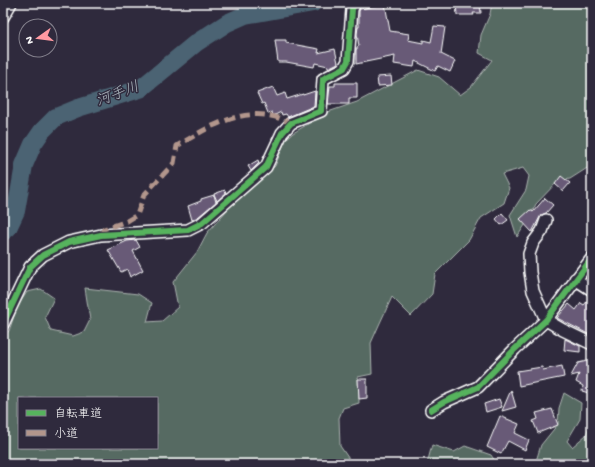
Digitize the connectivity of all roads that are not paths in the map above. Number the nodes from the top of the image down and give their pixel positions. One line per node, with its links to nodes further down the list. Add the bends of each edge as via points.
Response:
1 (11, 3): 3 (street)
2 (355, 3): 10 (street, via 352,9 348,61 344,68 323,79 321,111 292,123 282,133 266,167 202,223 188,230 101,235 69,242 43,255 30,267)
3 (3, 17): 4 (street)
4 (3, 20)
5 (546, 220): 9 (street, via 529,254 533,291)
6 (592, 258): 7 (street)
7 (575, 279): 8 (street); 9 (street)
8 (592, 290)
9 (546, 320): 11 (street); 12 (street, via 478,387)
10 (3, 324)
11 (592, 344)
12 (432, 410)

